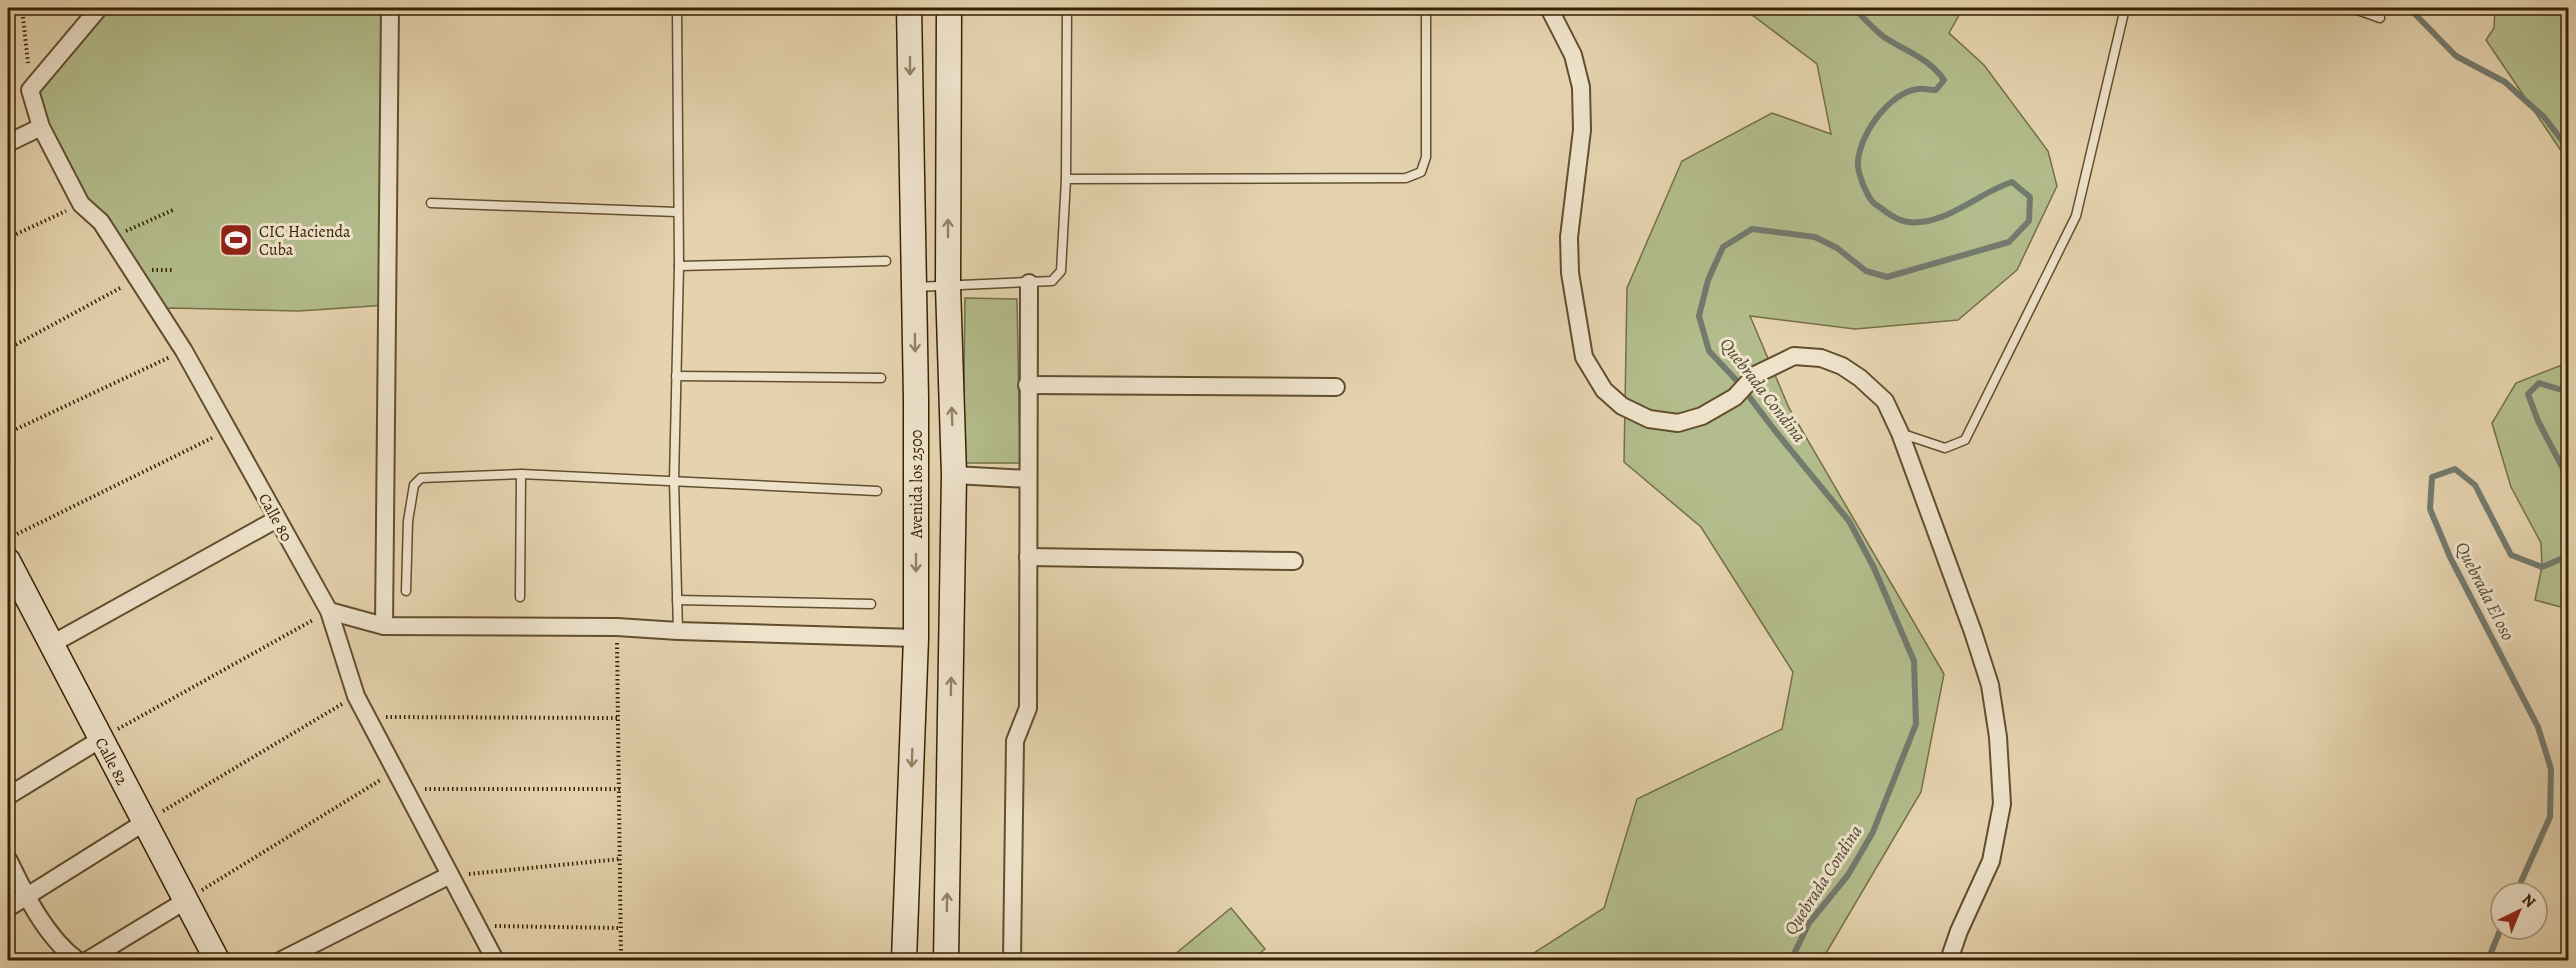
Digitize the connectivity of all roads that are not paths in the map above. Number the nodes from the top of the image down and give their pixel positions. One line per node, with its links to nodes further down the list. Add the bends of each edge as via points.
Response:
1 (99, 8): 12 (street, Calle 80, via 30,90)
2 (390, 8): 42 (street)
3 (676, 8): 16 (lane)
4 (909, 8): 21 (main road, Avenida los 2500, one-way to 21)
5 (949, 8): 20 (main road, one-way to 5)
6 (1067, 8): 14 (lane)
7 (1425, 8): 14 (lane, via 1426,157 1421,172 1406,178)
8 (1549, 8): 26 (street, via 1573,54 1581,87 1582,130 1569,237 1570,273 1584,357 1604,390 1622,406 1649,419 1678,423 1702,416 1735,397 1755,375 1794,356 1821,358 1842,366 1886,401)
9 (2125, 8): 26 (lane, via 2076,216 1965,440 1945,448)
10 (2352, 8): 11 (lane)
11 (2380, 18)
12 (41, 127): 13 (street); 32 (street, Calle 80, via 81,204 112,237 184,351)
13 (8, 143)
14 (1066, 179): 19 (lane, via 1061,271 1052,281)
15 (431, 203): 16 (lane)
16 (677, 212): 18 (lane)
17 (885, 261): 18 (lane)
18 (679, 266): 22 (lane)
19 (1029, 283): 20 (lane); 24 (street)
20 (948, 286): 21 (lane); 28 (main road, one-way to 20)
21 (914, 287): 44 (main road, Avenida los 2500, one-way to 44)
22 (676, 376): 23 (lane); 30 (lane)
23 (881, 378)
24 (1027, 385): 25 (street); 29 (street)
25 (1336, 387)
26 (1900, 433): 62 (street, via 1990,685 1998,737 2002,804 1991,861)
27 (521, 474): 30 (lane); 37 (lane, via 422,478 414,485 408,521); 38 (lane)
28 (954, 475): 29 (street); 60 (main road, one-way to 28)
29 (1028, 479): 33 (street)
30 (674, 480): 31 (lane); 39 (lane)
31 (877, 491)
32 (276, 519): 41 (street, Calle 80); 45 (street)
33 (1029, 557): 35 (street); 61 (street, via 1028,708 1015,741)
34 (8, 561): 36 (main road, Calle 82)
35 (1294, 561)
36 (14, 591): 45 (main road, Calle 82)
37 (406, 591)
38 (520, 597)
39 (677, 600): 40 (lane); 43 (lane)
40 (872, 603)
41 (329, 611): 42 (street); 50 (street, Calle 80, via 356,696)
42 (384, 626): 43 (street, via 616,627)
43 (678, 632): 44 (street)
44 (916, 638): 59 (main road, Avenida los 2500, one-way to 59)
45 (50, 645): 46 (main road, Calle 82)
46 (101, 739): 47 (street); 48 (main road, Calle 82)
47 (8, 795)
48 (145, 822): 51 (street); 52 (main road, Calle 82)
49 (8, 859): 51 (street)
50 (450, 875): 57 (street); 58 (street, Calle 80)
51 (26, 896): 53 (street); 54 (street, via 62,949)
52 (185, 901): 55 (street); 56 (main road, Calle 82)
53 (8, 908)
54 (77, 960)
55 (88, 960)
56 (216, 960)
57 (282, 960)
58 (495, 960)
59 (904, 960)
60 (946, 960)
61 (1012, 960)
62 (1949, 960)

